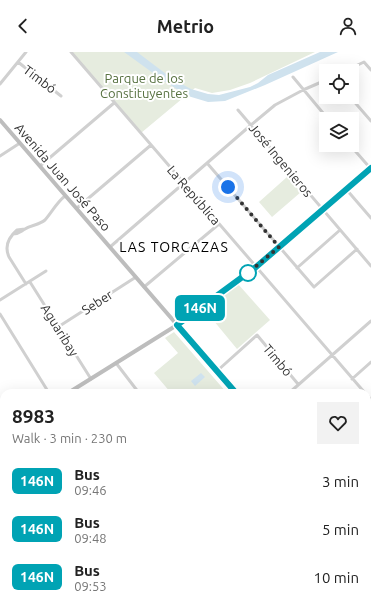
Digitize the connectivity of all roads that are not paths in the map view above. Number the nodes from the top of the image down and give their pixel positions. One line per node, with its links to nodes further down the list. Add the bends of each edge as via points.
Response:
1 (26, 52): 3 (street)
2 (71, 52): 11 (street, La República)
3 (18, 62): 8 (street); 10 (street, Timbó)
4 (359, 64): 5 (street, via 364,62)
5 (371, 70)
6 (293, 77): 9 (street)
7 (319, 83): 9 (street)
8 (0, 84)
9 (303, 90): 14 (street); 17 (street, via 276,105)
10 (62, 96)
11 (114, 103): 19 (street, La República); 23 (street)
12 (356, 104): 16 (street)
13 (238, 110): 17 (street, José Ingenieros)
14 (322, 112)
15 (0, 120): 18 (main road, Avenida Juan José Paso)
16 (371, 121)
17 (251, 125): 22 (street); 29 (street, José Ingenieros)
18 (20, 143): 21 (street); 23 (main road, Avenida Juan José Paso)
19 (151, 145): 25 (street, La República); 28 (street)
20 (356, 152): 24 (street)
21 (0, 156)
22 (207, 163): 25 (street); 33 (street)
23 (40, 166): 27 (main road, Avenida Juan José Paso)
24 (371, 168): 26 (street)
25 (184, 183): 31 (street, La República); 34 (street)
26 (346, 189): 29 (street); 30 (street)
27 (65, 196): 28 (main road, Avenida Juan José Paso); 42 (street, via 44,220 25,229 19,229 9,239 7,252)
28 (77, 208): 34 (main road, Avenida Juan José Paso)
29 (322, 210): 32 (street, José Ingenieros); 33 (street)
30 (371, 218)
31 (219, 224): 37 (street, La República); 43 (street)
32 (340, 230): 35 (street, José Ingenieros); 38 (street)
33 (279, 247): 37 (street); 38 (street)
34 (110, 248): 40 (main road, Avenida Juan José Paso)
35 (357, 249): 36 (street, José Ingenieros); 38 (street, via 314,287)
36 (371, 266)
37 (256, 267): 47 (street); 49 (street, La República)
38 (298, 268)
39 (46, 272): 41 (street)
40 (136, 277): 43 (main road, Avenida Juan José Paso); 48 (street, Seber)
41 (30, 282): 42 (street); 48 (street, Aguaribay)
42 (26, 284): 44 (street)
43 (144, 287): 47 (main road, Avenida Juan José Paso)
44 (0, 300)
45 (0, 314): 56 (street)
46 (371, 321): 49 (street)
47 (177, 325): 51 (main road); 52 (main road, Avenida Juan José Paso)
48 (58, 328): 53 (street, Aguaribay)
49 (332, 355): 54 (street, La República); 55 (street)
50 (371, 362): 54 (street)
51 (116, 363): 53 (main road); 58 (street)
52 (217, 371): 55 (street, Timbó, via 257,335); 59 (main road, Avenida Juan José Paso)
53 (90, 379): 57 (main road)
54 (352, 379): 61 (street, La República)
55 (298, 384): 60 (street)
56 (47, 389)
57 (74, 389)
58 (136, 389)
59 (233, 389)
60 (293, 389)
61 (361, 389)

